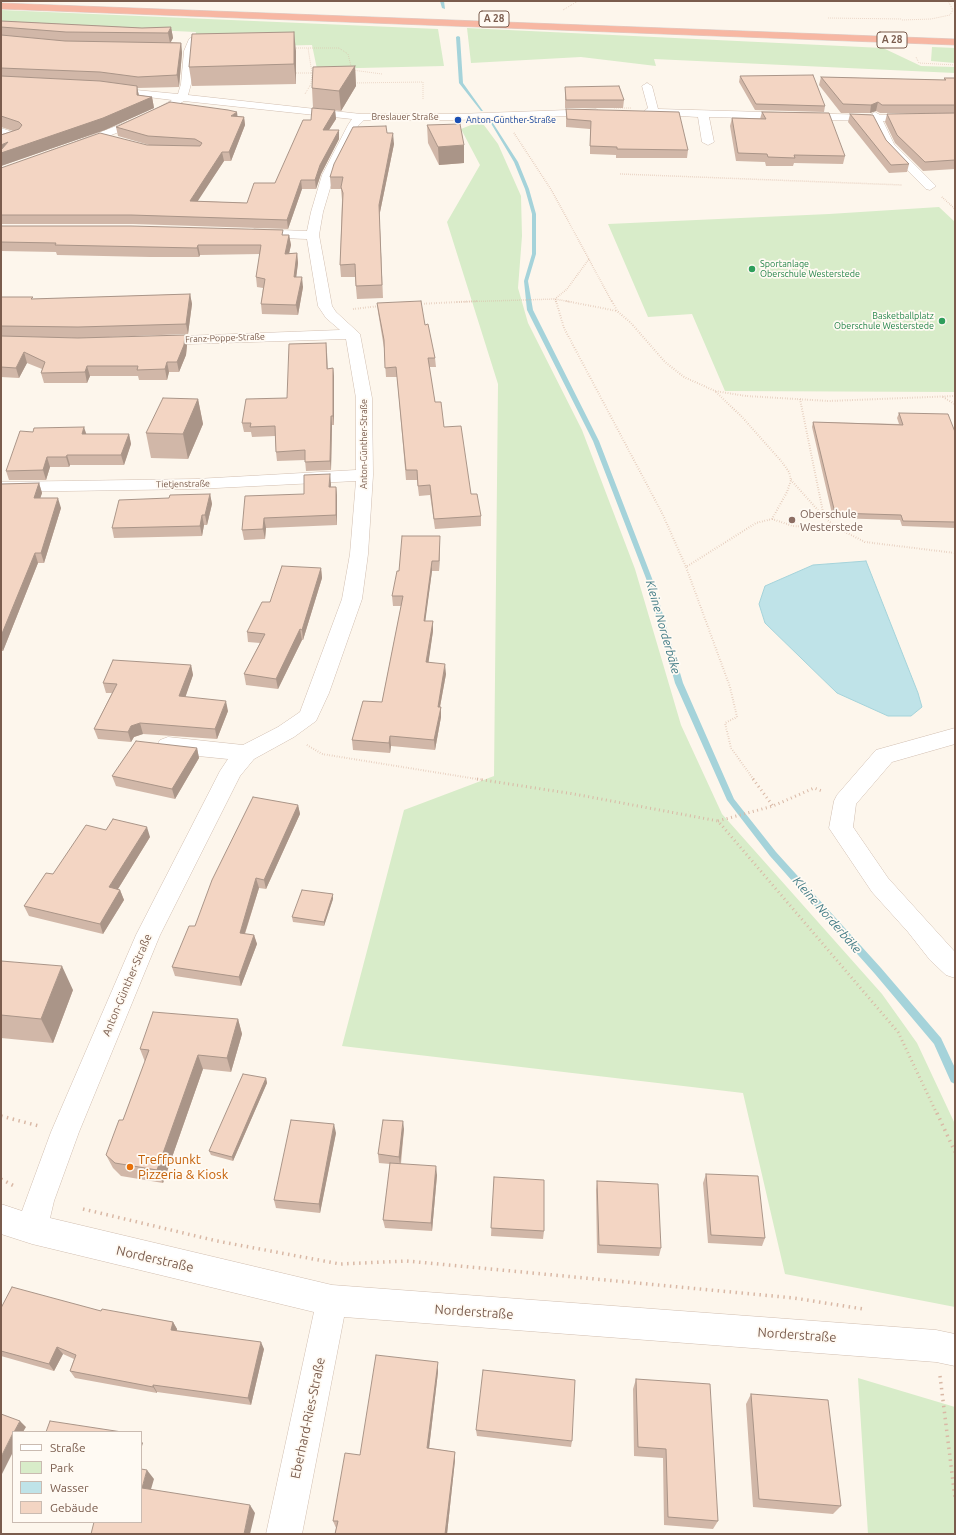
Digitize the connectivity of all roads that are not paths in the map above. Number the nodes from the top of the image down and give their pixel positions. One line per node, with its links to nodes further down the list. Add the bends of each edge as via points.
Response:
1 (33, 1): 3 (highway, A 28)
2 (1, 6): 4 (highway, A 28)
3 (955, 36)
4 (955, 42)
5 (189, 45): 8 (street, via 186,84)
6 (647, 86): 11 (street)
7 (95, 87): 8 (street, Breslauer Straße)
8 (182, 98): 14 (street, Breslauer Straße); 17 (street, via 151,116)
9 (605, 112): 14 (street, Breslauer Straße)
10 (635, 112): 11 (street)
11 (652, 112): 12 (street)
12 (703, 112): 13 (street); 19 (street)
13 (876, 116): 15 (street); 22 (street, via 889,145)
14 (361, 117): 24 (street, via 353,125 328,176)
15 (955, 117)
16 (1, 131): 20 (street, via 18,137)
17 (101, 136): 18 (street); 21 (street)
18 (115, 140)
19 (708, 142)
20 (1, 143)
21 (71, 147)
22 (930, 186)
23 (242, 233): 24 (street)
24 (312, 234): 25 (street, via 325,306)
25 (353, 334): 26 (street, Franz-Poppe-Straße); 27 (street, Anton-Günther-Straße, via 364,398)
26 (143, 341)
27 (365, 475): 28 (street, Tietjenstraße, via 196,484); 31 (street, Anton-Günther-Straße, via 359,554 352,599 319,693 309,716 286,732)
28 (1, 487)
29 (955, 736): 32 (street, via 884,756 845,801 841,828 880,885 939,953)
30 (151, 743): 31 (street)
31 (246, 753): 34 (street, Anton-Günther-Straße, via 231,771 148,935 39,1200)
32 (955, 967)
33 (1, 1219): 34 (street, Norderstraße)
34 (32, 1229): 35 (street, Norderstraße)
35 (332, 1301): 36 (street, Norderstraße); 37 (street, Eberhard-Ries-Straße)
36 (946, 1348)
37 (284, 1534)

